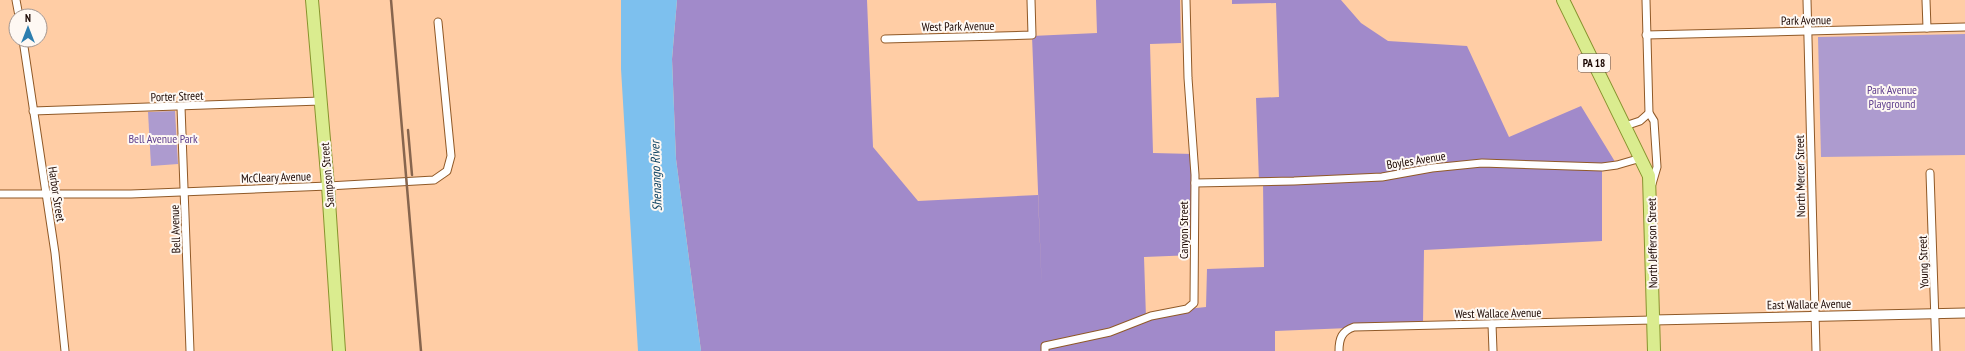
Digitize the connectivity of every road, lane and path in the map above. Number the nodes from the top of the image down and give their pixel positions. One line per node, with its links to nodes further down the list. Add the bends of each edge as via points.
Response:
1 (312, 0): 15 (main road, Sampson Street)
2 (1031, 0): 13 (street, West Park Avenue, via 1032,35)
3 (1186, 0): 22 (street, Canyon Street)
4 (1563, 0): 19 (main road, PA 18)
5 (1646, 0): 12 (street, North Jefferson Street)
6 (1807, 0): 11 (street, North Mercer Street)
7 (1926, 0): 10 (street)
8 (438, 22): 23 (street, McCleary Avenue, via 451,156 447,171 434,180)
9 (1965, 27): 10 (street, Park Avenue)
10 (1927, 28): 11 (street, Park Avenue)
11 (1807, 31): 12 (street, Park Avenue); 30 (street, North Mercer Street)
12 (1646, 35): 18 (street, North Jefferson Street)
13 (884, 40)
14 (24, 48): 17 (street, Harbor Street)
15 (321, 101): 16 (street, Porter Street); 23 (main road, Sampson Street)
16 (181, 107): 17 (street, Porter Street); 25 (street, Bell Avenue)
17 (33, 111): 26 (street, Harbor Street)
18 (1649, 113): 19 (street, via 1640,121); 24 (street, North Jefferson Street, via 1654,121 1657,167)
19 (1625, 126): 20 (main road, PA 18)
20 (1641, 158): 22 (street, Boyles Avenue, via 1602,167 1482,163 1382,177); 24 (main road, PA 18, via 1647,170)
21 (1930, 173): 29 (street, Young Street)
22 (1194, 183): 33 (street, Canyon Street, via 1195,299 1190,307 1151,316 1110,332)
23 (328, 186): 25 (street, McCleary Avenue); 36 (main road, Sampson Street)
24 (1650, 189): 31 (main road, North Jefferson Street / PA 18)
25 (185, 192): 26 (street, McCleary Avenue); 35 (street, Bell Avenue)
26 (46, 193): 27 (street, McCleary Avenue); 34 (street, Harbor Street)
27 (0, 194)
28 (1965, 313): 29 (street, East Wallace Avenue)
29 (1936, 314): 30 (street, East Wallace Avenue); 41 (street, Young Street)
30 (1815, 316): 31 (street, East Wallace Avenue); 40 (street, North Mercer Street)
31 (1653, 320): 32 (street, West Wallace Avenue); 39 (main road, North Jefferson Street / PA 18)
32 (1492, 324): 37 (street, West Wallace Avenue, via 1354,327 1344,332 1339,342); 38 (street)
33 (1045, 348)
34 (66, 351)
35 (190, 351)
36 (339, 351)
37 (1339, 351)
38 (1493, 351)
39 (1654, 351)
40 (1816, 351)
41 (1936, 351)

